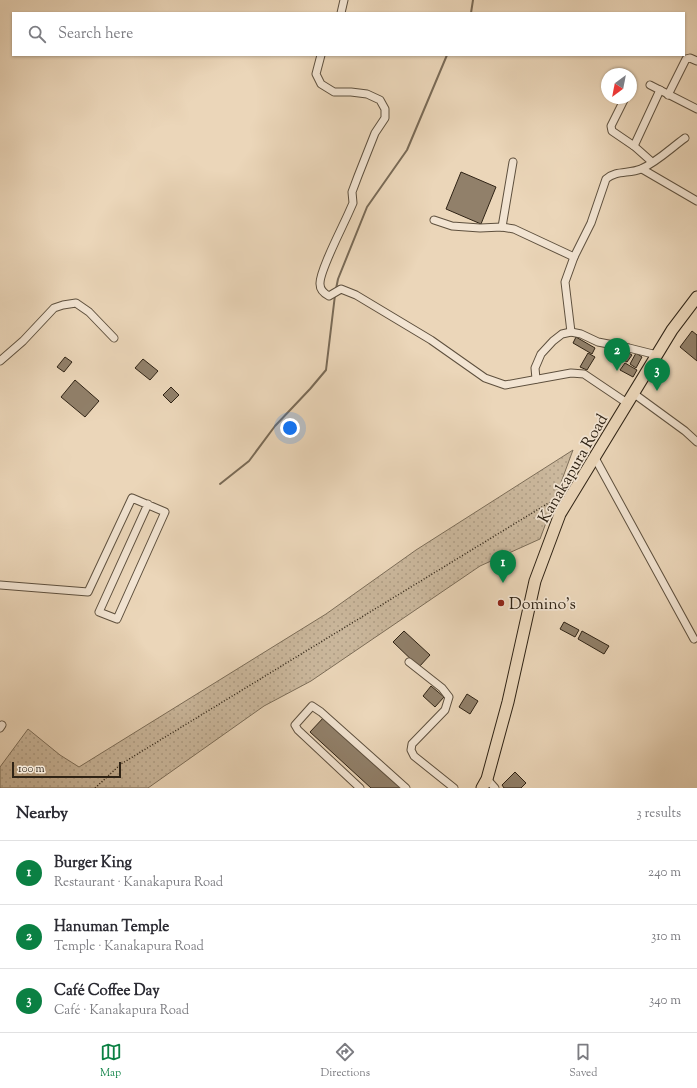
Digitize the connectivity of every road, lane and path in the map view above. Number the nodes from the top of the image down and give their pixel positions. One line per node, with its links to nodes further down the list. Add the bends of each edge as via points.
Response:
1 (344, 0): 2 (street)
2 (340, 12)
3 (322, 56): 24 (street, via 316,74 321,84 334,92 367,94 380,100 385,109 385,118 368,147 352,192 353,203 350,212 324,268 321,290 329,296 341,289 356,295 432,340 485,378 505,384)
4 (697, 62): 7 (street, via 690,58 686,59)
5 (650, 85): 6 (street)
6 (660, 90): 7 (street); 11 (street)
7 (668, 95): 9 (street)
8 (622, 104): 11 (street, via 611,126 612,131)
9 (697, 109)
10 (685, 138): 13 (street)
11 (634, 146): 13 (street)
12 (512, 162): 17 (street)
13 (652, 162): 14 (street)
14 (642, 169): 15 (street); 18 (street, via 630,173 618,172 606,179 591,223)
15 (697, 201)
16 (434, 220): 17 (street, via 452,226)
17 (502, 226): 18 (street)
18 (574, 257): 20 (street, via 565,282)
19 (697, 297): 22 (highway, Kanakapura Road)
20 (571, 332): 22 (street, via 598,342); 24 (street, via 562,334 541,354 535,368)
21 (114, 338): 23 (street, via 89,312 76,303 63,305 54,308)
22 (657, 355): 25 (highway, Kanakapura Road)
23 (0, 361)
24 (536, 379): 26 (street, via 571,373 584,374)
25 (633, 393): 26 (highway, Kanakapura Road); 27 (street)
26 (627, 403): 30 (highway, Kanakapura Road)
27 (685, 431): 28 (street); 29 (street)
28 (697, 434)
29 (697, 442)
30 (595, 458): 34 (street); 36 (highway, Kanakapura Road, via 560,514 535,582 508,702)
31 (565, 493): 37 (path, via 121,764)
32 (148, 504): 32 (street, via 165,512 117,619 99,612); 33 (street, via 132,498 88,592)
33 (0, 585)
34 (694, 639)
35 (409, 662): 40 (street, via 442,688 449,697 445,710 412,744 411,750 414,756)
36 (484, 784): 41 (street)
37 (94, 788)
38 (360, 788): 39 (street, via 298,730 296,725 312,706)
39 (406, 788)
40 (454, 788)
41 (496, 788)

